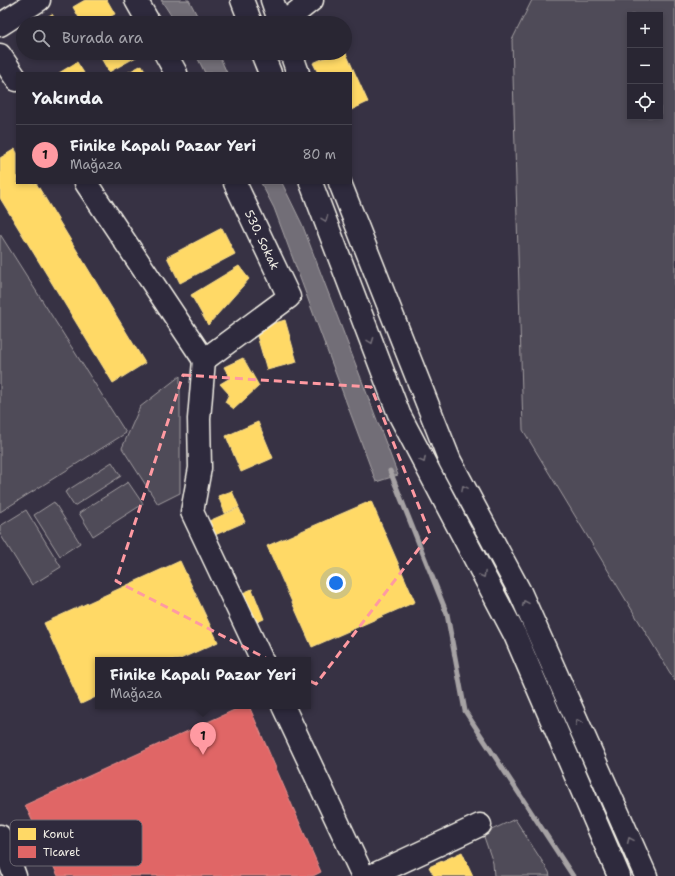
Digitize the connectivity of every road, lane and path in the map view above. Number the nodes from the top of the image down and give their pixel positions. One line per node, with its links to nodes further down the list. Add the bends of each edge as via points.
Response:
1 (40, 0): 10 (street)
2 (136, 0): 6 (street)
3 (242, 0): 7 (street)
4 (272, 0): 8 (street)
5 (312, 0): 9 (street)
6 (145, 16)
7 (248, 16)
8 (278, 16)
9 (293, 16)
10 (0, 25)
11 (0, 55): 18 (street)
12 (170, 60): 15 (street)
13 (265, 60): 16 (street)
14 (293, 60): 17 (street)
15 (176, 72)
16 (270, 72)
17 (298, 72)
18 (16, 79)
19 (87, 184): 23 (street)
20 (235, 184): 23 (street, 530. Sokak, via 289,298)
21 (311, 184): 33 (street, one-way to 33, via 399,414 515,636)
22 (340, 184): 34 (street, one-way to 22, via 520,592 450,461)
23 (204, 360): 24 (street, via 199,419 200,468 192,512)
24 (261, 657)
25 (284, 709): 31 (street)
26 (480, 824): 32 (street)
27 (0, 836): 28 (street)
28 (10, 863)
29 (11, 866): 30 (street)
30 (15, 876)
31 (363, 876)
32 (371, 876)
33 (619, 876)
34 (646, 876)

